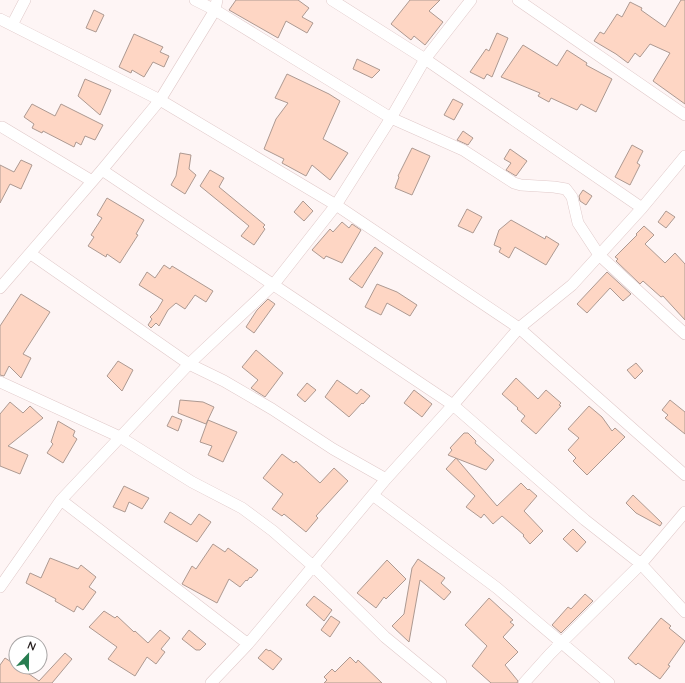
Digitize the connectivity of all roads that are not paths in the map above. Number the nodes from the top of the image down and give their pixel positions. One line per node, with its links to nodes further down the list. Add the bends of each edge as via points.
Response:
1 (25, 0): 8 (street)
2 (194, 0): 6 (street)
3 (332, 0): 9 (street)
4 (470, 0): 9 (street)
5 (518, 0): 11 (street)
6 (216, 5): 10 (street); 12 (street)
7 (0, 19): 8 (street)
8 (12, 25): 10 (street)
9 (425, 59): 12 (street); 18 (street)
10 (160, 100): 15 (street); 17 (street)
11 (685, 115)
12 (391, 118): 17 (street); 20 (street, via 463,150 514,183 566,189 572,197 578,223)
13 (2, 127): 16 (street)
14 (685, 156): 18 (street)
15 (102, 170): 16 (street); 21 (street)
16 (92, 181): 19 (street)
17 (336, 205): 21 (street); 23 (street)
18 (642, 208): 20 (street)
19 (31, 254): 22 (street); 25 (street)
20 (599, 255): 23 (street, via 572,285); 24 (street)
21 (274, 284): 25 (street); 27 (street)
22 (0, 288)
23 (518, 328): 27 (street); 29 (street)
24 (685, 334)
25 (189, 364): 28 (street); 30 (street, via 272,409 333,450)
26 (0, 382): 28 (street)
27 (453, 405): 30 (street); 34 (street, via 585,520)
28 (120, 437): 32 (street); 35 (street, via 192,482 242,508 273,531)
29 (685, 475)
30 (386, 479): 31 (street)
31 (374, 496): 35 (street); 38 (street, via 497,588)
32 (61, 500): 36 (street); 39 (street)
33 (685, 512): 34 (street)
34 (641, 564): 37 (street); 38 (street)
35 (312, 566): 39 (street); 41 (street, via 385,637)
36 (0, 587)
37 (685, 612)
38 (562, 643): 42 (street); 43 (street)
39 (248, 644): 40 (street)
40 (212, 683)
41 (441, 683)
42 (524, 683)
43 (609, 683)

